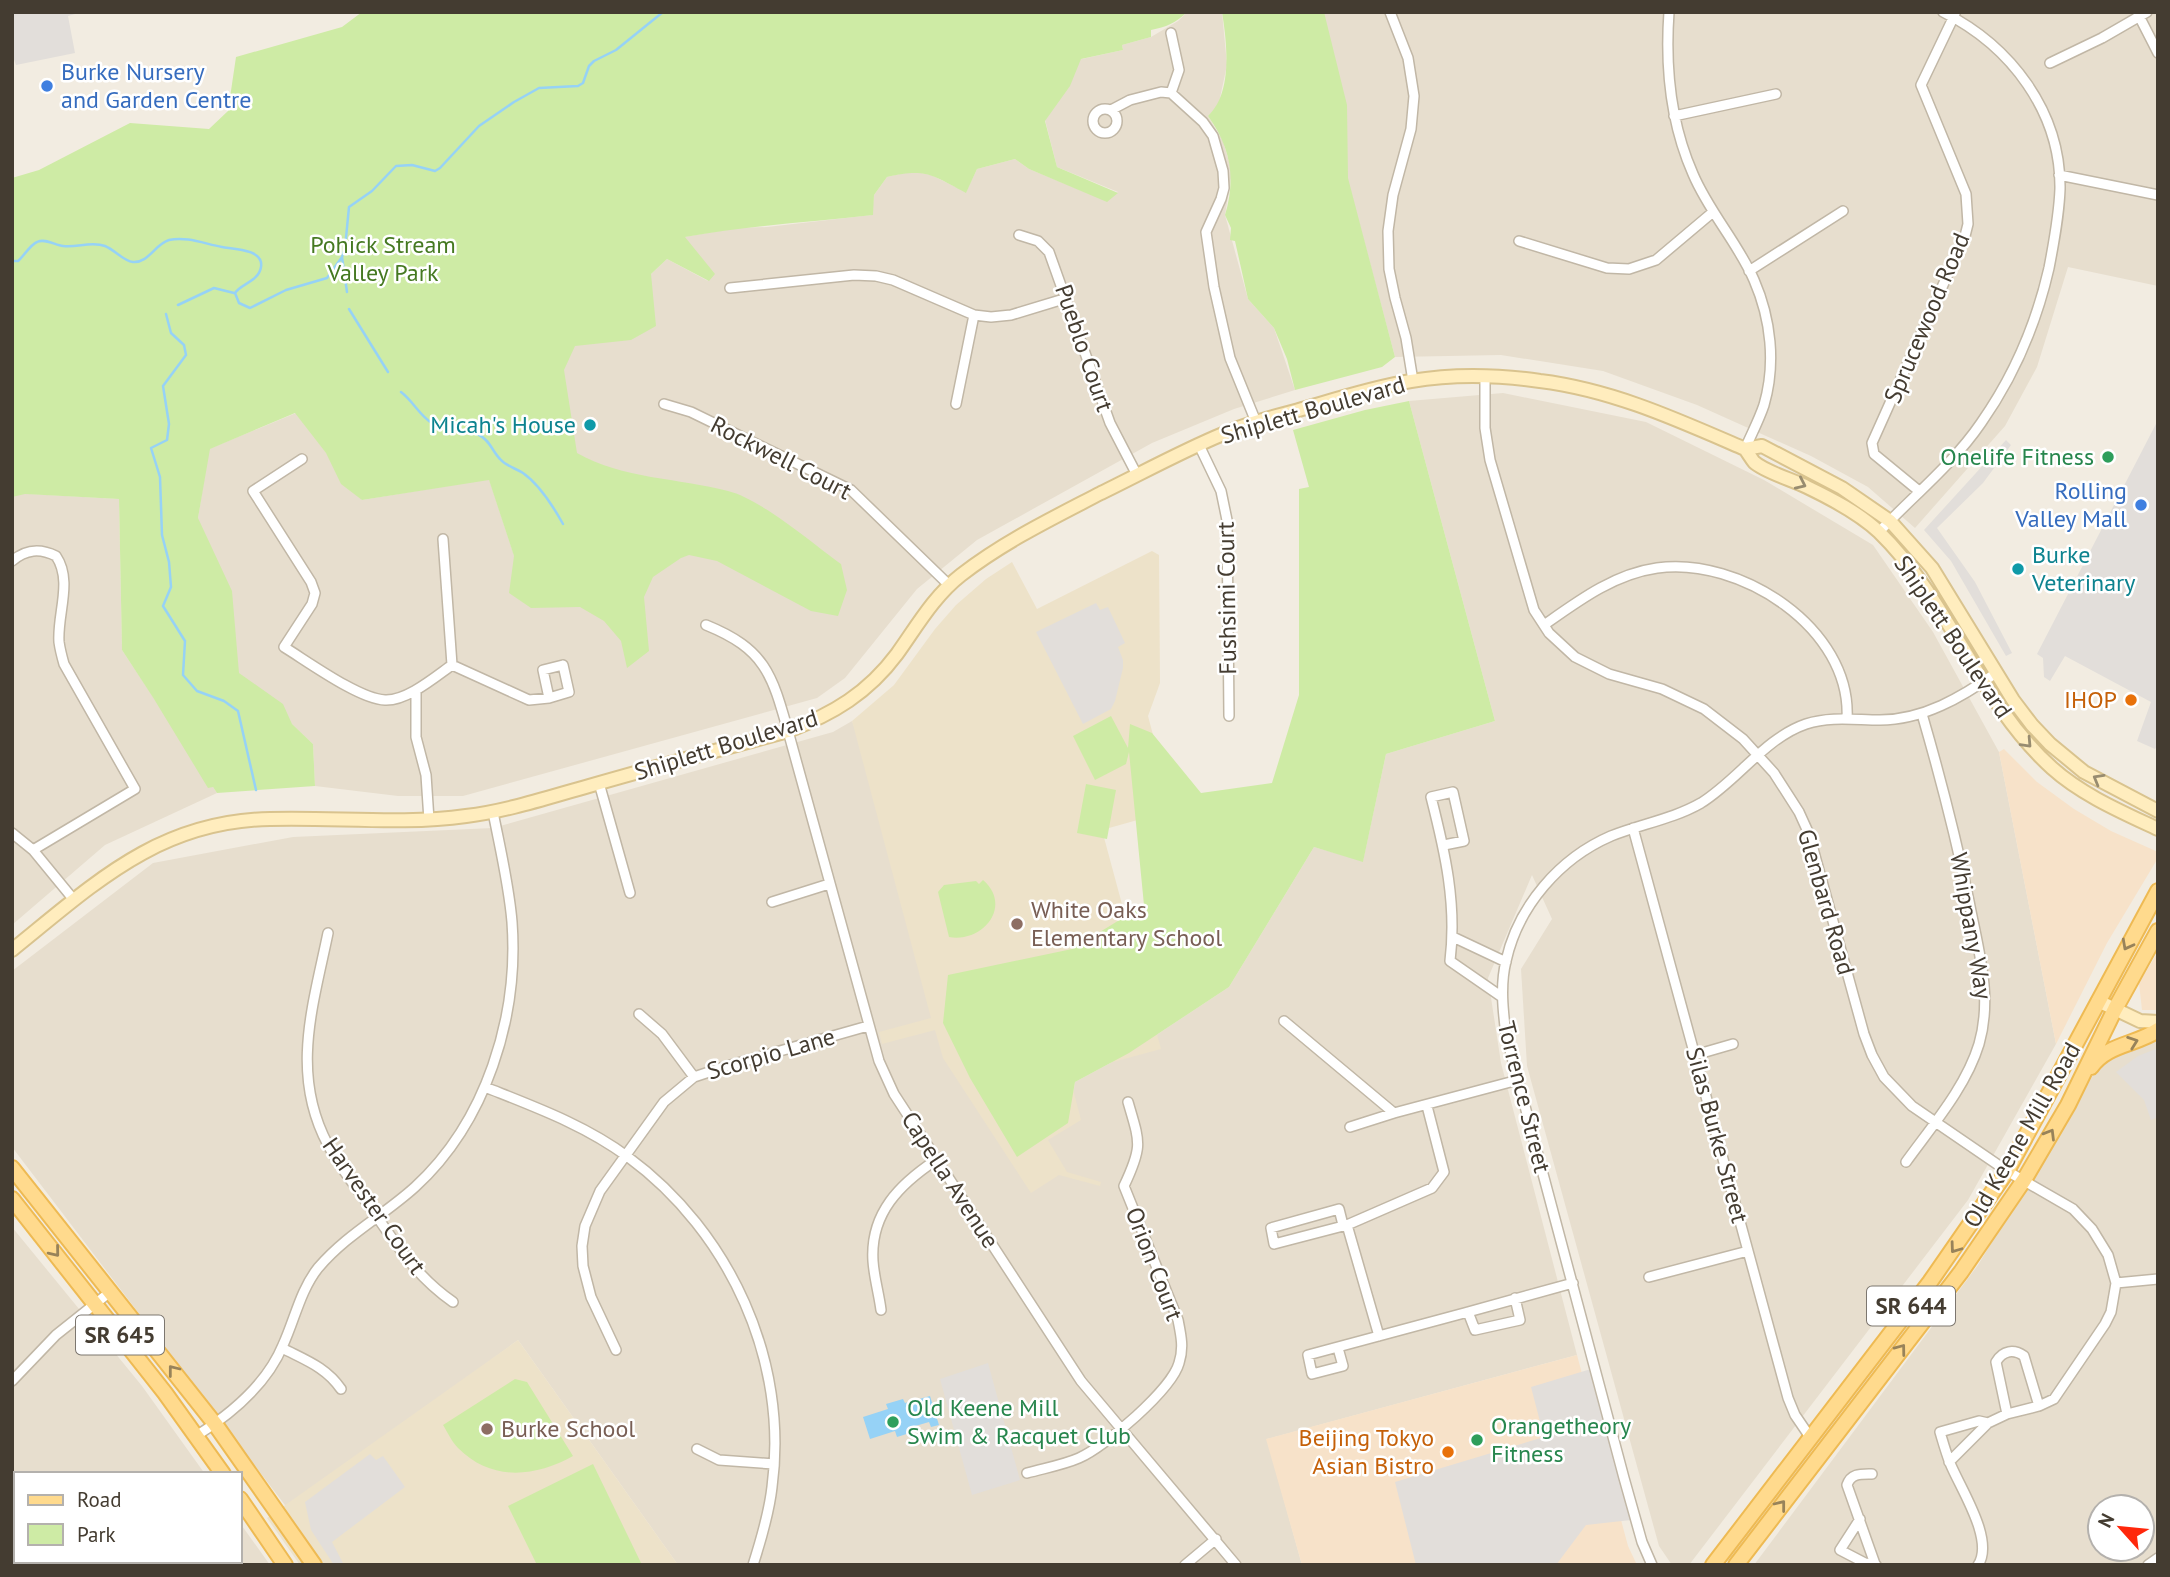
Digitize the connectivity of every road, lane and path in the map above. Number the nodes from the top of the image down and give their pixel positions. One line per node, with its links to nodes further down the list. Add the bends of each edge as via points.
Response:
1 (1390, 12): 24 (street, via 1408,58 1414,96 1388,231 1389,269)
2 (1669, 12): 12 (street, via 1668,72)
3 (1943, 12): 5 (street)
4 (2141, 14): 7 (street); 8 (street)
5 (1955, 15): 13 (street, via 1997,48 2030,88 2056,149); 32 (street, Sprucewood Road, via 1920,85 1966,194 1968,223 1872,443 1874,454)
6 (1171, 33): 9 (street, via 1179,70)
7 (2158, 53)
8 (2050, 64)
9 (1171, 93): 11 (street, via 1130,100); 27 (street, via 1203,122 1218,150 1224,188 1206,232 1221,324)
10 (1776, 94): 12 (street)
11 (1111, 110)
12 (1674, 116): 16 (street, via 1692,173)
13 (2059, 175): 14 (street); 32 (street, via 2051,256 2024,349 1980,425)
14 (2158, 195)
15 (1843, 211): 19 (street)
16 (1713, 212): 18 (street, via 1656,260 1629,269 1607,268); 19 (street)
17 (1019, 235): 21 (street, Pueblo Court, via 1038,241 1049,252)
18 (1519, 241)
19 (1749, 271): 29 (street, via 1764,308 1771,361 1763,406)
20 (730, 288): 22 (street, via 876,276)
21 (1067, 298): 22 (street, via 1011,315); 31 (street, Pueblo Court, via 1110,423)
22 (974, 315): 26 (street)
23 (1485, 378): 24 (street, Shiplett Boulevard); 29 (street, Shiplett Boulevard, via 1540,381 1607,394); 39 (street, Glenbard Road, via 1490,460 1527,594)
24 (1413, 381): 27 (street, Shiplett Boulevard)
25 (664, 404): 37 (street, Rockwell Court, via 691,412 851,490)
26 (956, 404)
27 (1256, 422): 28 (street, Shiplett Boulevard)
28 (1199, 445): 31 (street, Shiplett Boulevard); 46 (street, Fushsimi Court, via 1220,491 1227,520)
29 (1745, 449): 33 (street, Shiplett Boulevard, via 1762,446 1842,488); 34 (street, Shiplett Boulevard, one-way to 34, via 1755,463 1832,499)
30 (302, 460): 43 (street, via 253,491 315,593 284,647 360,693 386,701)
31 (1137, 475): 37 (street, Shiplett Boulevard, via 1007,542)
32 (1919, 491): 33 (street)
33 (1890, 521): 34 (street); 41 (street, Shiplett Boulevard, via 1932,568)
34 (1879, 532): 42 (street, Shiplett Boulevard, via 1918,578)
35 (443, 539): 40 (street)
36 (12, 561): 58 (street, via 35,550 56,556 62,565 59,642 64,664 135,789)
37 (949, 585): 48 (street, Shiplett Boulevard, via 862,692 822,718)
38 (706, 625): 48 (street, Capella Avenue, via 741,642 763,664)
39 (1544, 625): 47 (street, via 1622,576 1666,566 1723,573 1775,599 1817,635 1837,664 1848,701); 49 (street, Glenbard Road, via 1563,648 1589,665 1662,689 1704,709)
40 (452, 665): 43 (street); 44 (street, via 529,700)
41 (1996, 673): 42 (street, Torrence Street); 51 (street, Shiplett Boulevard, one-way to 41, via 2084,772 2060,753 2032,725)
42 (1982, 683): 45 (street, Torrence Street); 55 (street, Shiplett Boulevard, one-way to 55, via 2022,738 2053,769 2087,793)
43 (416, 691): 53 (street, via 416,737 426,775)
44 (549, 698)
45 (1922, 714): 47 (street, Torrence Street); 86 (street, Whippany Way, via 1955,835 1986,995 1975,1057)
46 (1229, 716)
47 (1847, 719): 49 (street, Torrence Street, via 1799,726)
48 (788, 731): 50 (street, Shiplett Boulevard); 59 (street, Capella Avenue)
49 (1759, 755): 54 (street, Torrence Street, via 1700,803); 86 (street, Glenbard Road, via 1786,790 1809,834 1872,1055 1896,1092)
50 (599, 783): 52 (street, Shiplett Boulevard); 61 (street)
51 (2158, 811)
52 (493, 812): 53 (street, Shiplett Boulevard); 81 (street, via 509,894 512,957 503,1028)
53 (429, 820): 62 (street, Shiplett Boulevard, via 270,818 213,826 141,852)
54 (1633, 828): 68 (street, Torrence Street, via 1590,846 1549,879 1522,918); 78 (street, Silas Burke Street)
55 (2158, 830)
56 (12, 834): 58 (street)
57 (1444, 845): 57 (street, via 1464,841 1452,792 1431,797); 66 (street)
58 (33, 850): 62 (street)
59 (829, 884): 63 (street); 75 (street, Capella Avenue)
60 (2158, 891): 70 (main road, Old Keene Mill Road / SR 644, one-way to 70)
61 (629, 893)
62 (74, 900): 67 (street, Shiplett Boulevard)
63 (772, 902)
64 (2158, 932): 71 (main road, Old Keene Mill Road / SR 644)
65 (328, 933): 95 (street, Harvester Court, via 308,1028 309,1087 328,1146)
66 (1453, 937): 68 (street); 69 (street, via 1450,961)
67 (12, 950)
68 (1506, 962): 69 (street, Torrence Street)
69 (1502, 997): 80 (street, Torrence Street)
70 (2098, 1001): 71 (street); 92 (main road, Old Keene Mill Road / SR 644)
71 (2115, 1009): 74 (street, via 2140,1021); 82 (main road, Old Keene Mill Road / SR 644)
72 (639, 1014): 79 (street, via 662,1034)
73 (1284, 1021): 85 (street)
74 (2158, 1022)
75 (868, 1026): 79 (street, Scorpio Lane); 89 (street, Capella Avenue, via 883,1073)
76 (2158, 1030): 82 (main road, one-way to 76, via 2106,1051)
77 (1734, 1044): 78 (street)
78 (1695, 1055): 97 (street, Silas Burke Street)
79 (694, 1077): 88 (street, Scorpio Lane, via 664,1102)
80 (1518, 1080): 84 (street); 100 (street, Torrence Street)
81 (485, 1087): 88 (street, via 583,1128); 95 (street, via 445,1156 415,1188)
82 (2076, 1088): 93 (main road, Old Keene Mill Road / SR 644, one-way to 82)
83 (1128, 1102): 120 (street, Orion Court, via 1138,1156 1124,1186 1183,1342 1170,1382)
84 (1427, 1106): 85 (street); 96 (street, via 1444,1172 1440,1180 1432,1188)
85 (1394, 1113): 87 (street)
86 (1934, 1122): 90 (street, Whippany Way); 92 (street, Glenbard Road)
87 (1350, 1127)
88 (626, 1155): 111 (street, Scorpio Lane, via 592,1206 582,1246 591,1297); 125 (street, via 689,1212 741,1291 769,1377)
89 (936, 1160): 106 (street, via 898,1188 876,1231 873,1259); 120 (street, Capella Avenue, via 1081,1381)
90 (1906, 1162)
91 (12, 1168): 102 (main road, SR 645)
92 (2007, 1171): 93 (street, Glenbard Road); 122 (main road, Old Keene Mill Road / SR 644, one-way to 122, via 1930,1282)
93 (2024, 1180): 101 (street, Glenbard Road, via 2073,1209 2092,1229 2108,1255); 140 (main road, Old Keene Mill Road / SR 644, one-way to 93, via 1961,1272)
94 (12, 1199): 104 (main road, SR 645, one-way to 104)
95 (376, 1216): 105 (street, Harvester Court, via 418,1275); 109 (street, via 341,1243 312,1277)
96 (1345, 1225): 96 (street, via 1339,1209 1271,1228 1274,1244); 108 (street)
97 (1748, 1251): 98 (street); 122 (street, Silas Burke Street, via 1788,1398)
98 (1649, 1277)
99 (2158, 1279): 101 (street)
100 (1573, 1283): 103 (street); 138 (street, Torrence Street)
101 (2116, 1283): 116 (street, via 2105,1324 2054,1399)
102 (110, 1292): 104 (street); 119 (main road, SR 645, one-way to 102)
103 (1515, 1298): 107 (street); 107 (street, via 1520,1320 1475,1330)
104 (95, 1303): 113 (street); 121 (main road, SR 645)
105 (453, 1303)
106 (881, 1310)
107 (1468, 1312): 108 (street)
108 (1379, 1336): 110 (street)
109 (282, 1348): 115 (street, via 321,1367); 119 (street, via 262,1379)
110 (1339, 1348)
111 (616, 1350)
112 (12, 1363): 113 (street)
113 (21, 1371): 114 (street)
114 (12, 1381)
115 (341, 1389)
116 (2039, 1406): 117 (street); 117 (street, via 2024,1356 2006,1352 1996,1362)
117 (2007, 1414): 118 (street)
118 (1988, 1423): 124 (street); 124 (street, via 1979,1421 1940,1432)
119 (215, 1424): 121 (street); 134 (main road, SR 645)
120 (1120, 1428): 127 (street, Orion Court, via 1082,1457); 131 (street, Capella Avenue)
121 (196, 1436): 126 (main road, SR 645)
122 (1810, 1437): 139 (main road, Old Keene Mill Road / SR 644)
123 (697, 1449): 125 (street, via 719,1461)
124 (1949, 1462): 141 (street, via 1981,1535)
125 (774, 1464): 135 (street, via 766,1521)
126 (222, 1472)
127 (1027, 1473)
128 (1872, 1474): 130 (street, via 1853,1476 1847,1486)
129 (242, 1502): 133 (main road)
130 (1860, 1519): 132 (street); 132 (street, via 1840,1550)
131 (1216, 1539): 136 (street); 137 (street, Capella Avenue)
132 (1875, 1564)
133 (285, 1565)
134 (314, 1565)
135 (752, 1565)
136 (1185, 1565)
137 (1236, 1565)
138 (1652, 1565)
139 (1713, 1565)
140 (1736, 1565)
141 (1978, 1565)

